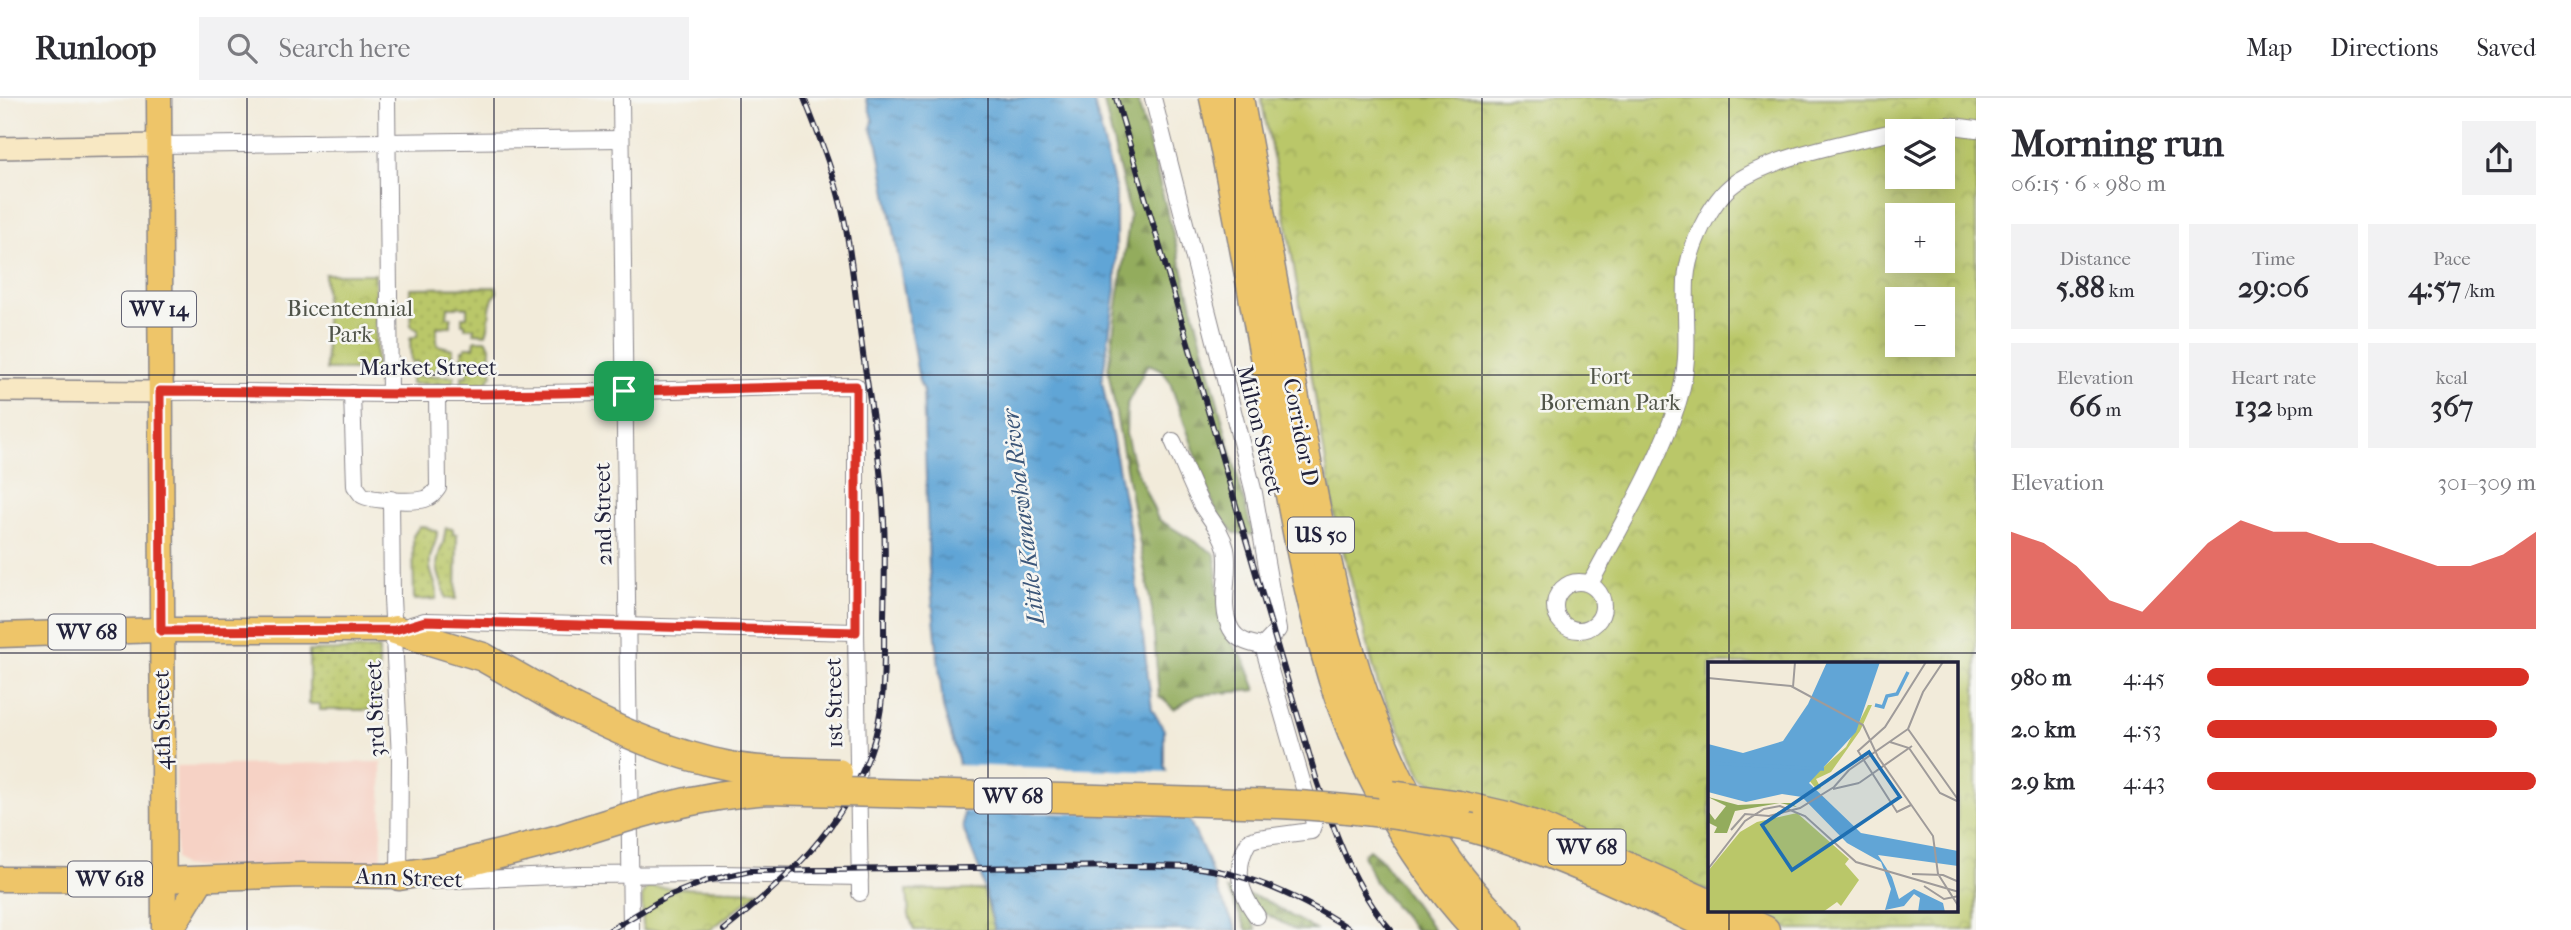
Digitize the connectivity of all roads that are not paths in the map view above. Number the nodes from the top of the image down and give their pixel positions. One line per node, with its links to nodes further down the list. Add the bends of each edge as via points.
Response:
1 (159, 98): 12 (main road, 4th Street / WV 14)
2 (387, 98): 11 (street)
3 (621, 98): 10 (street, 2nd Street)
4 (1153, 98): 29 (street, Milton Street, via 1254,493 1278,629)
5 (1214, 98): 43 (highway, Corridor D / US 50, via 1324,652 1371,775 1429,869)
6 (1239, 98): 44 (highway, Corridor D / US 50, via 1324,551 1354,669 1386,752 1430,832 1469,887)
7 (1955, 126): 8 (street)
8 (1976, 129)
9 (1885, 134): 23 (street, via 1759,170 1735,183 1719,200 1690,256 1687,347 1678,401 1649,470)
10 (621, 139): 11 (street); 17 (street, 2nd Street)
11 (387, 142): 12 (street); 19 (street)
12 (158, 145): 13 (street); 16 (main road, 4th Street / WV 14)
13 (0, 148)
14 (856, 386): 17 (street, Market Street); 27 (street, 1st Street)
15 (0, 391): 16 (street, Market Street)
16 (160, 391): 18 (street, Market Street); 26 (main road, 4th Street / WV 14)
17 (624, 391): 20 (street, Market Street); 24 (street, 2nd Street)
18 (352, 393): 19 (street, Market Street); 22 (street, via 355,486 371,499)
19 (390, 393): 20 (street, Market Street)
20 (437, 394): 22 (street, via 438,488 424,499)
21 (1173, 442): 29 (street, via 1225,547 1230,628 1241,640)
22 (391, 499): 25 (street, 3rd Street)
23 (1590, 584)
24 (627, 627): 25 (street, via 425,621); 27 (street); 31 (street, 2nd Street)
25 (395, 630): 26 (main road, WV 68); 30 (highway, WV 68, bridge, via 483,657 636,738 732,766 1324,787); 32 (street, 3rd Street)
26 (161, 631): 28 (main road, WV 68); 35 (main road, 4th Street / WV 14)
27 (856, 632): 36 (street, 1st Street)
28 (0, 635)
29 (1263, 646): 39 (street, via 1314,822 1311,831 1249,841 1239,866 1240,883)
30 (1465, 817): 32 (highway, WV 68, bridge, via 1279,804 769,790 689,800 559,839); 37 (highway, WV 68, via 1507,816 1541,827); 45 (highway, WV 68)
31 (630, 875): 32 (street, Ann Street, via 417,882); 36 (street, Ann Street, via 720,874); 42 (street, 2nd Street)
32 (399, 876): 33 (main road, Ann Street / WV 68)
33 (202, 878): 35 (main road, Ann Street); 41 (main road)
34 (0, 879): 35 (main road, Ann Street / WV 618)
35 (162, 880): 40 (main road, WV 14)
36 (860, 885)
37 (1708, 903)
38 (1726, 912): 46 (highway)
39 (1257, 916)
40 (164, 930)
41 (171, 930)
42 (631, 930)
43 (1477, 930)
44 (1508, 930)
45 (1718, 930)
46 (1765, 930)

